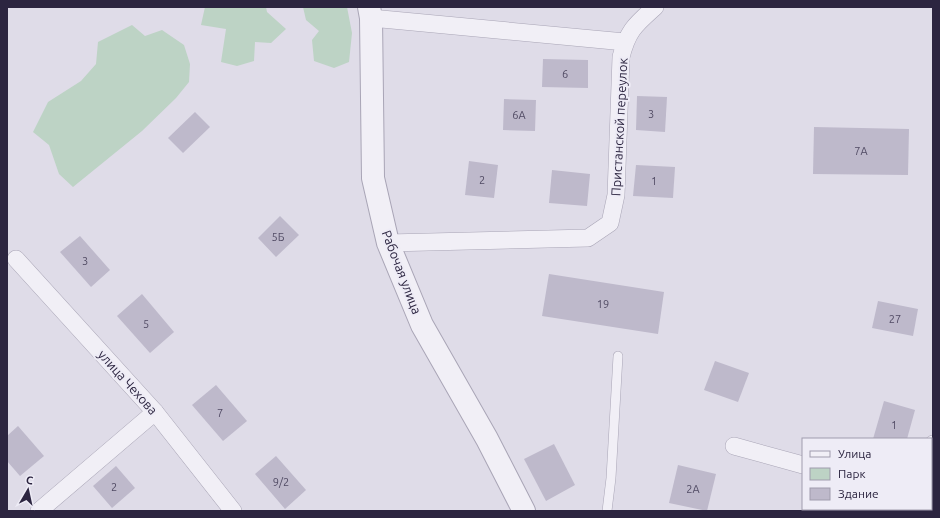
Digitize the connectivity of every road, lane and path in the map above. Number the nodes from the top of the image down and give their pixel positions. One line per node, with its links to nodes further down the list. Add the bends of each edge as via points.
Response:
1 (655, 7): 3 (street, Пристанской переулок, via 634,26)
2 (370, 12): 3 (street); 4 (street, Рабочая улица, via 373,178)
3 (625, 42): 4 (street, Пристанской переулок, via 622,57 616,195 610,223 588,238)
4 (388, 243): 14 (street, Рабочая улица, via 422,325 487,439)
5 (16, 259): 7 (street, улица Чехова)
6 (618, 356): 15 (lane)
7 (155, 412): 12 (street); 13 (street, улица Чехова)
8 (933, 444): 10 (street)
9 (734, 446): 11 (street)
10 (932, 456)
11 (802, 465)
12 (39, 511)
13 (233, 511)
14 (524, 511)
15 (607, 511)

